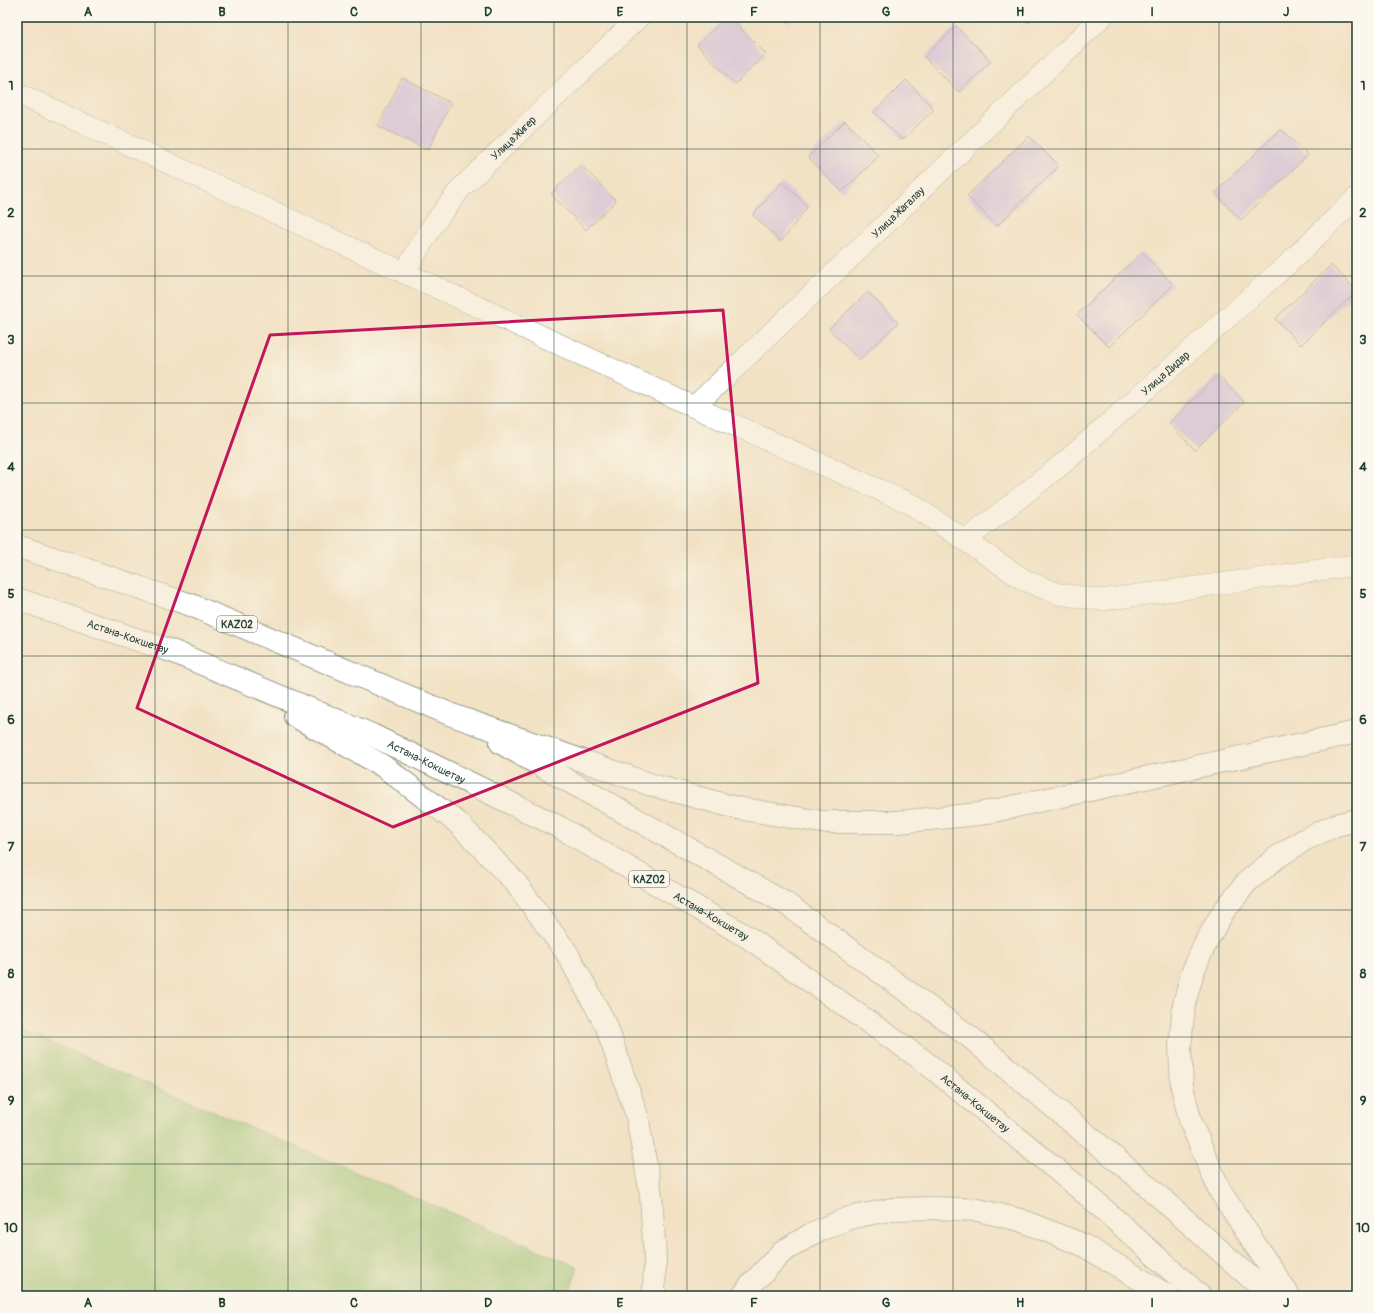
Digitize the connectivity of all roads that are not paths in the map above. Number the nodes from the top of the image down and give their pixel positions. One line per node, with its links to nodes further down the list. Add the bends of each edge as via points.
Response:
1 (639, 17): 5 (street, Улица Жигер, via 461,188 433,226)
2 (1102, 17): 6 (street, Улица Жагалау)
3 (17, 94): 5 (street)
4 (1357, 197): 7 (street, Улица Дидар, via 1289,263 1066,461)
5 (404, 273): 6 (street)
6 (694, 407): 7 (street, via 911,504)
7 (966, 540): 9 (street, via 1024,580 1058,594 1102,600)
8 (17, 546): 12 (highway, KАZ02, via 191,605)
9 (1357, 565)
10 (17, 599): 11 (highway, Астана-Кокшетау / KАZ02)
11 (174, 652): 15 (highway, via 308,722 383,766 458,823 515,882 567,953 606,1026 637,1116 651,1195); 18 (highway, Астана-Кокшетау / KАZ02, via 372,735 559,827 749,938 924,1061 1091,1198)
12 (452, 715): 13 (highway, via 652,785 737,808 822,822 898,822 979,814); 19 (highway, KАZ02, via 785,904 970,1037 1135,1175)
13 (1357, 732)
14 (1357, 820): 20 (highway, via 1336,825 1304,840 1276,858 1247,882 1223,912 1207,940 1193,971 1184,1004 1180,1047 1182,1087 1191,1123 1220,1191)
15 (654, 1296)
16 (743, 1296): 17 (highway, via 781,1253 813,1233 849,1218 893,1209 935,1208 978,1210 1020,1220 1083,1245)
17 (1168, 1296)
18 (1200, 1296)
19 (1271, 1296)
20 (1289, 1296)

